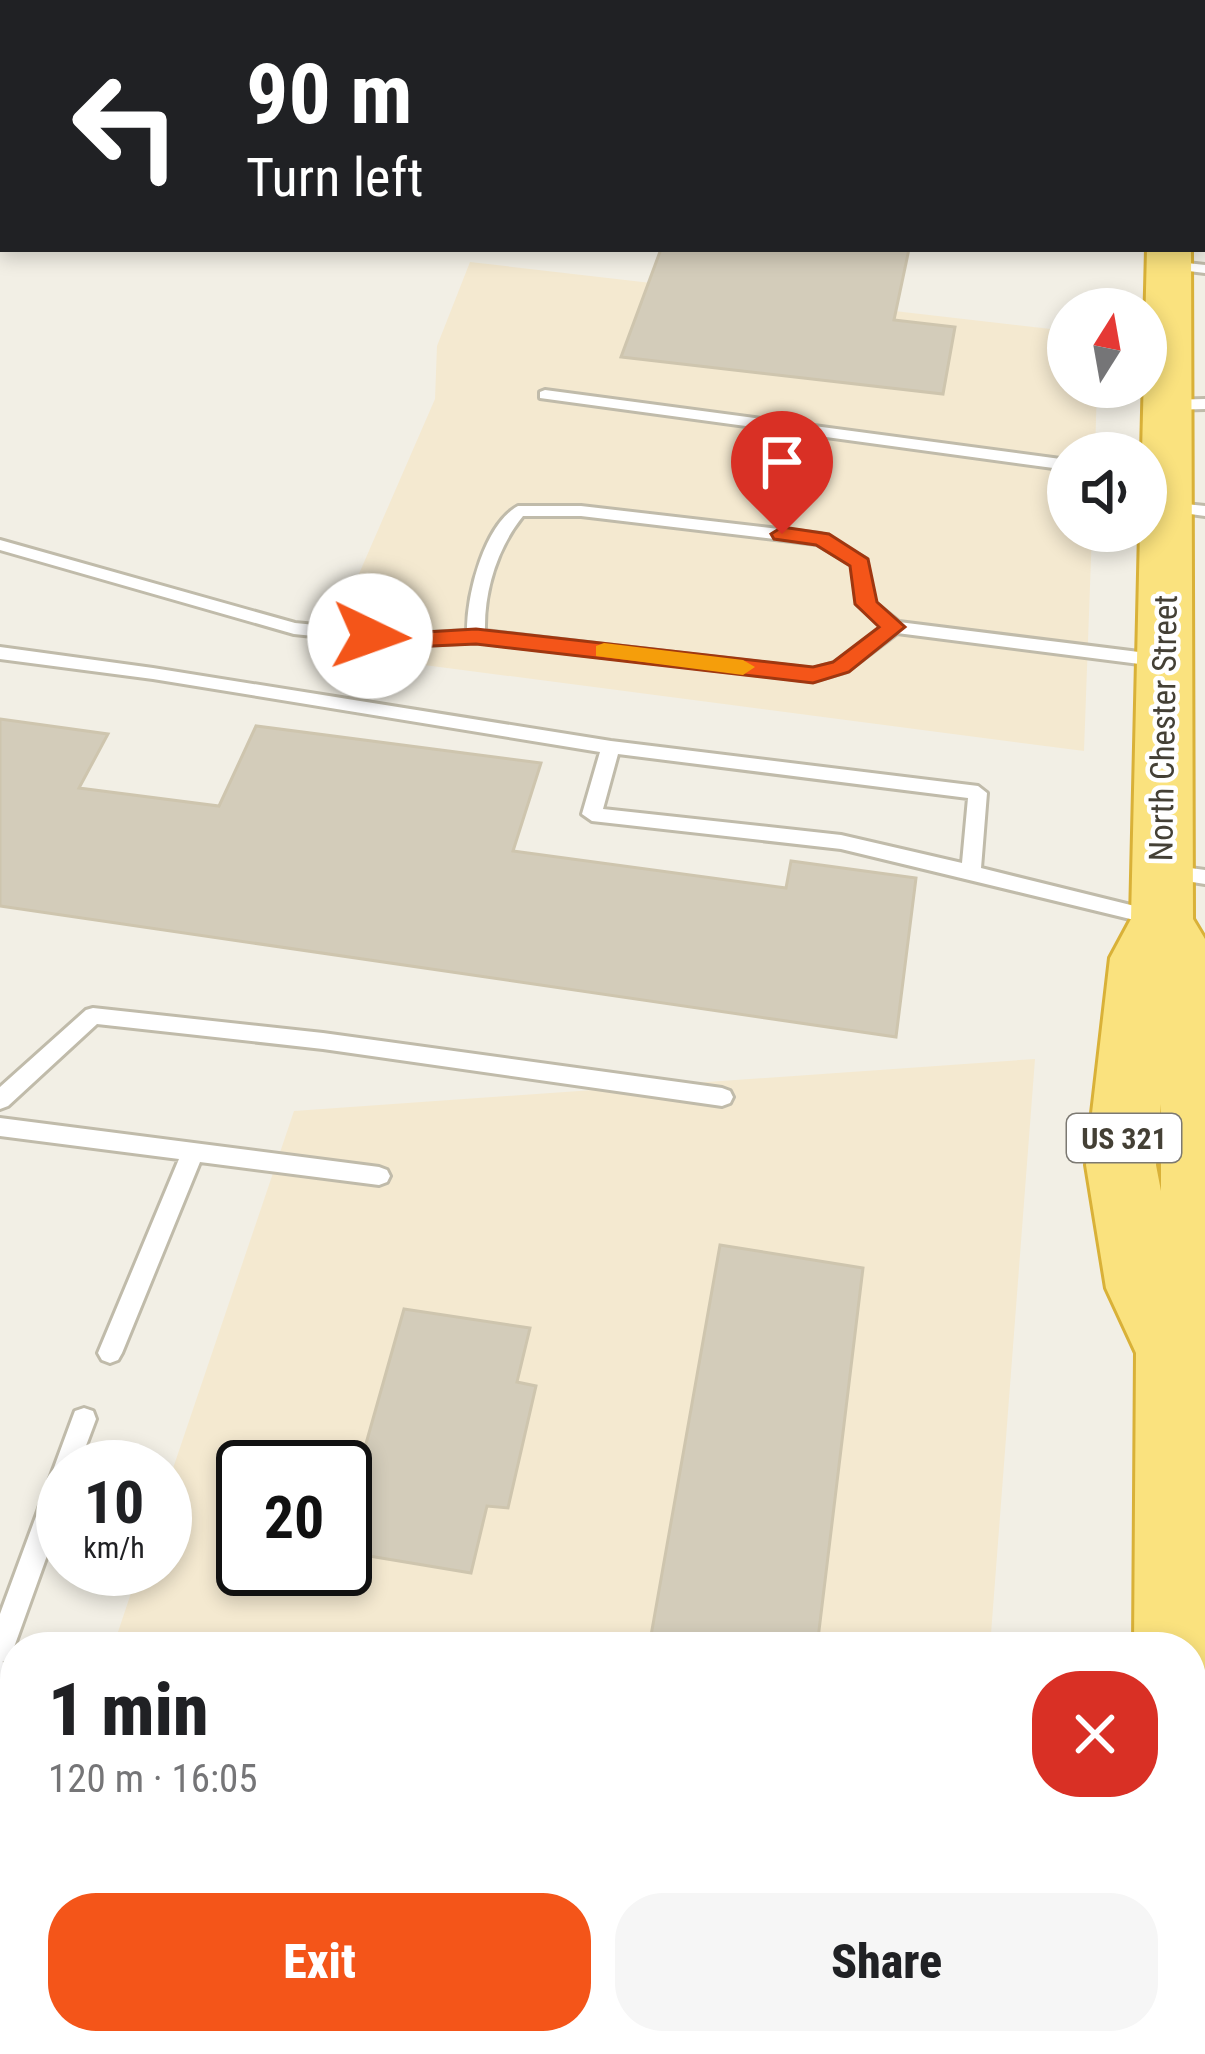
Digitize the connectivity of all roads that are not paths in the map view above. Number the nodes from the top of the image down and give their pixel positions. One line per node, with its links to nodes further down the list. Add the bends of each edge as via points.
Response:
1 (1181, 261): 3 (highway, North Chester Street / US 321)
2 (545, 395): 4 (lane)
3 (1186, 405): 5 (highway, North Chester Street / US 321)
4 (1047, 462)
5 (1171, 493): 10 (highway, North Chester Street / US 321)
6 (0, 545): 7 (lane, via 294,628 409,640)
7 (475, 626): 8 (lane, via 813,675 841,667); 8 (lane, via 502,529 518,512 581,511 821,539 860,563 866,604)
8 (894, 627): 10 (lane)
9 (0, 653): 11 (lane)
10 (1163, 662): 13 (highway, North Chester Street / US 321)
11 (611, 747): 12 (lane, via 978,793); 12 (lane, via 592,814 841,842)
12 (971, 872): 13 (lane)
13 (1176, 889): 24 (highway, North Chester Street / US 321, via 1142,958 1121,1165 1143,1288 1174,1353)
14 (722, 1096): 15 (lane, via 93,1016)
15 (0, 1100)
16 (0, 1127): 17 (lane)
17 (193, 1153): 18 (lane); 19 (lane)
18 (379, 1176)
19 (110, 1353)
20 (84, 1419): 21 (lane)
21 (76, 1440)
22 (36, 1551): 23 (lane)
23 (7, 1632)
24 (1176, 1632)

